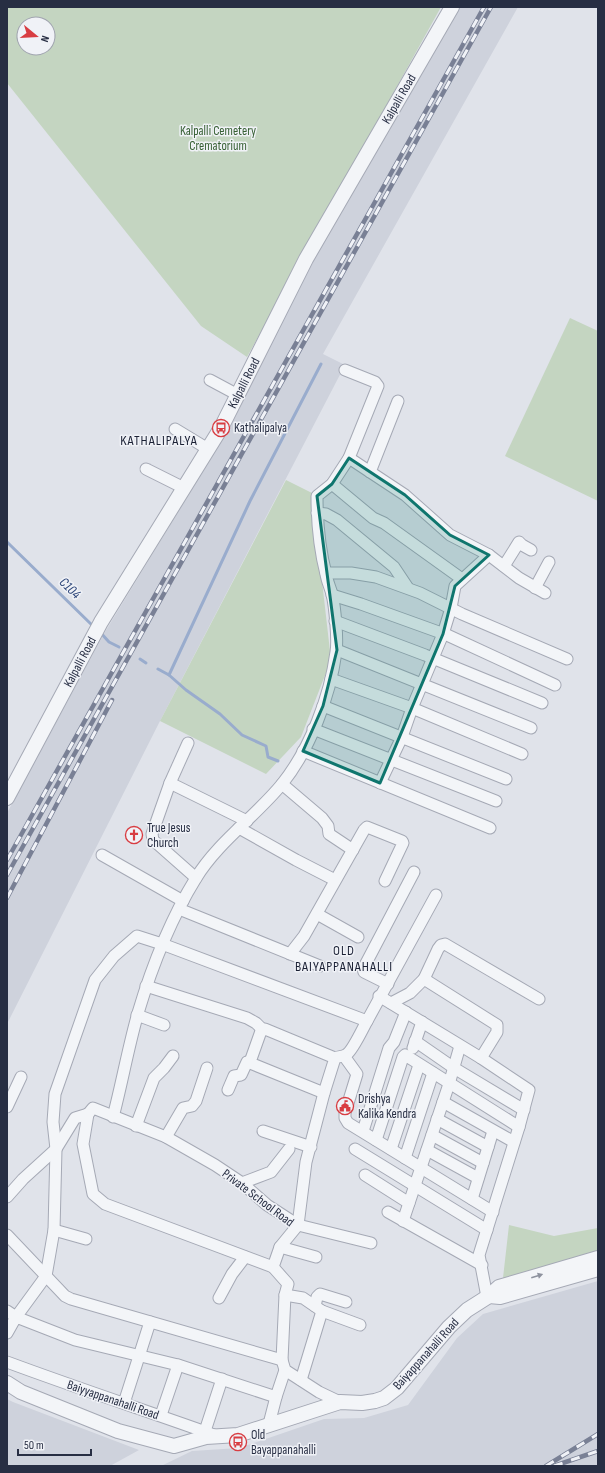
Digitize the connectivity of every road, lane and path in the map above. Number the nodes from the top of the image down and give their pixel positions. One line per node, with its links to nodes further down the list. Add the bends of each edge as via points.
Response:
1 (452, 7): 4 (street, Kalpalli Road, via 306,258)
2 (345, 370): 8 (street, via 375,382 378,386)
3 (210, 380): 4 (street)
4 (238, 395): 7 (street, Kalpalli Road)
5 (398, 401): 10 (street)
6 (175, 429): 7 (street)
7 (208, 449): 12 (street, Kalpalli Road)
8 (349, 458): 10 (street); 11 (street)
9 (146, 469): 12 (street)
10 (370, 472): 15 (street, via 405,495 450,535)
11 (332, 484): 13 (street, via 317,496); 19 (street, via 373,518 384,523)
12 (184, 488): 45 (street, Kalpalli Road, via 97,630)
13 (317, 513): 18 (street); 20 (street, via 326,514 337,520 394,567)
14 (531, 550): 17 (street, via 519,542)
15 (490, 555): 17 (street); 19 (street)
16 (549, 562): 17 (street, via 540,591)
17 (504, 566)
18 (326, 574): 20 (street, via 351,573 376,577); 21 (street)
19 (462, 579): 22 (street, via 455,586)
20 (408, 588): 22 (street)
21 (332, 595): 23 (street); 24 (street)
22 (451, 608): 24 (street); 27 (street)
23 (335, 621): 25 (street); 26 (street)
24 (442, 634): 26 (street); 30 (street)
25 (337, 650): 28 (street); 29 (street)
26 (433, 658): 29 (street); 31 (street)
27 (567, 659)
28 (331, 680): 32 (street); 33 (street)
29 (423, 684): 33 (street); 34 (street)
30 (555, 685)
31 (542, 703)
32 (323, 706): 35 (street); 36 (street)
33 (412, 708): 36 (street); 39 (street)
34 (531, 728)
35 (313, 729): 38 (street); 40 (street)
36 (402, 737): 40 (street); 41 (street)
37 (188, 743): 42 (street)
38 (304, 751): 43 (street); 44 (street)
39 (522, 754)
40 (392, 760): 43 (street); 46 (street)
41 (506, 779)
42 (170, 783): 47 (street); 52 (street, via 152,837)
43 (380, 783): 48 (street)
44 (282, 784): 47 (street); 49 (street, via 322,818 328,826 329,834)
45 (7, 798)
46 (496, 801)
47 (243, 824): 52 (street, via 206,863); 53 (street, via 296,860)
48 (490, 828)
49 (353, 850): 53 (street); 54 (street, via 367,827 402,841)
50 (102, 855): 56 (street)
51 (414, 872): 63 (street, via 363,969 364,972)
52 (196, 878): 56 (street)
53 (335, 880): 57 (street)
54 (385, 881)
55 (436, 895): 63 (street)
56 (181, 905): 59 (street); 60 (street)
57 (317, 914): 58 (street); 60 (street)
58 (358, 937)
59 (162, 944): 64 (street); 70 (street); 106 (street, via 136,936 114,956 95,980 55,1094 53,1122)
60 (290, 954): 61 (street)
61 (320, 966)
62 (424, 979): 66 (street, via 441,945 445,944); 67 (street, via 410,993); 79 (street, via 498,1025 497,1032)
63 (388, 984): 65 (street)
64 (146, 986): 69 (street); 73 (street, via 247,1018)
65 (379, 996): 67 (street); 70 (street)
66 (539, 999)
67 (391, 1003): 68 (street)
68 (406, 1012): 71 (street); 98 (street, via 389,1048)
69 (137, 1015): 72 (street); 93 (street)
70 (367, 1020): 77 (street, via 349,1052)
71 (422, 1022): 74 (street); 75 (street)
72 (164, 1026)
73 (263, 1030): 77 (street); 80 (street)
74 (415, 1041): 78 (street); 83 (street)
75 (460, 1046): 79 (street); 83 (street)
76 (173, 1056): 95 (street, via 154,1078)
77 (340, 1057): 88 (street); 98 (street, via 357,1074 344,1113 345,1118 348,1123)
78 (410, 1058): 81 (street); 102 (street, via 405,1055 403,1057)
79 (481, 1058): 91 (street, via 528,1089 530,1092)
80 (250, 1062): 87 (street, via 247,1062 241,1075 232,1078); 88 (street)
81 (419, 1065): 84 (street); 109 (street)
82 (207, 1068): 101 (street, via 196,1101 192,1106 183,1108)
83 (454, 1068): 86 (street); 91 (street)
84 (433, 1073): 86 (street); 111 (street)
85 (22, 1077): 90 (street)
86 (449, 1084): 89 (street); 96 (street)
87 (228, 1090)
88 (324, 1094): 104 (street)
89 (443, 1102): 94 (street); 99 (street)
90 (7, 1107)
91 (524, 1110): 96 (street)
92 (88, 1114): 93 (street, Private School Road, via 93,1108); 106 (street, via 76,1118); 131 (street, via 83,1144 93,1194 99,1200)
93 (113, 1117): 95 (street, Private School Road)
94 (437, 1119): 100 (street); 105 (street)
95 (136, 1126): 101 (street, Private School Road)
96 (519, 1127): 103 (street)
97 (263, 1131): 104 (street)
98 (363, 1131): 102 (street)
99 (493, 1131): 103 (street); 105 (street)
100 (432, 1135): 110 (street); 112 (street)
101 (166, 1137): 116 (street, Private School Road)
102 (376, 1140): 109 (street)
103 (514, 1142): 122 (street)
104 (311, 1147): 124 (street, via 306,1162)
105 (488, 1147): 112 (street)
106 (56, 1149): 118 (street, via 23,1179); 125 (street)
107 (289, 1149): 116 (street, via 271,1172)
108 (355, 1149): 117 (street)
109 (391, 1149): 111 (street)
110 (427, 1150): 113 (street); 115 (street)
111 (405, 1158): 113 (street)
112 (483, 1163): 115 (street)
113 (421, 1168): 117 (street); 119 (street)
114 (365, 1175): 120 (street)
115 (478, 1178): 119 (street)
116 (242, 1183): 124 (street, Private School Road, via 267,1205)
117 (415, 1186): 120 (street); 126 (street)
118 (7, 1198)
119 (472, 1199): 122 (street)
120 (409, 1203): 123 (street)
121 (388, 1212): 123 (street)
122 (493, 1212): 126 (street)
123 (403, 1221): 134 (street)
124 (298, 1225): 129 (street); 130 (street, Private School Road)
125 (54, 1230): 128 (street); 137 (street)
126 (487, 1230): 134 (street, via 479,1255)
127 (7, 1235): 137 (street)
128 (86, 1239)
129 (371, 1243)
130 (280, 1247): 132 (street); 135 (street, Private School Road)
131 (245, 1257): 135 (street); 140 (street)
132 (316, 1257)
133 (598, 1258): 139 (street, Baiyappanahalli Road, one-way to 133, via 499,1287)
134 (482, 1266): 139 (street)
135 (273, 1268): 138 (street, via 288,1284)
136 (598, 1269): 139 (street, Baiyappanahalli Road, via 500,1297)
137 (46, 1276): 143 (street); 144 (street, via 71,1299)
138 (285, 1295): 142 (street, via 303,1298); 150 (street)
139 (488, 1297): 155 (street, Baiyappanahalli Road, via 467,1310 449,1327 397,1388 384,1398 375,1401)
140 (219, 1298)
141 (346, 1302): 142 (street, via 320,1294 317,1297)
142 (319, 1308): 145 (street); 152 (street)
143 (12, 1314): 146 (street); 147 (street, via 75,1340)
144 (150, 1322): 147 (street); 150 (street)
145 (360, 1325)
146 (7, 1333)
147 (139, 1355): 149 (street); 156 (street)
148 (7, 1362): 156 (street, Baiyyappanahalli Road)
149 (178, 1365): 151 (street); 157 (street)
150 (284, 1365): 152 (street); 154 (street)
151 (222, 1379): 154 (street); 159 (street)
152 (301, 1380): 155 (street)
153 (7, 1383): 160 (street, Baiyappanahalli Road, via 21,1392 118,1431 174,1446 206,1437)
154 (276, 1397): 158 (street)
155 (340, 1402): 158 (street, Baiyappanahalli Road)
156 (124, 1403): 157 (street, Baiyyappanahalli Road)
157 (160, 1415): 159 (street, Baiyyappanahalli Road)
158 (269, 1424): 160 (street, Baiyappanahalli Road, via 238,1435)
159 (205, 1431): 160 (street, Baiyyappanahalli Road)
160 (219, 1437)

